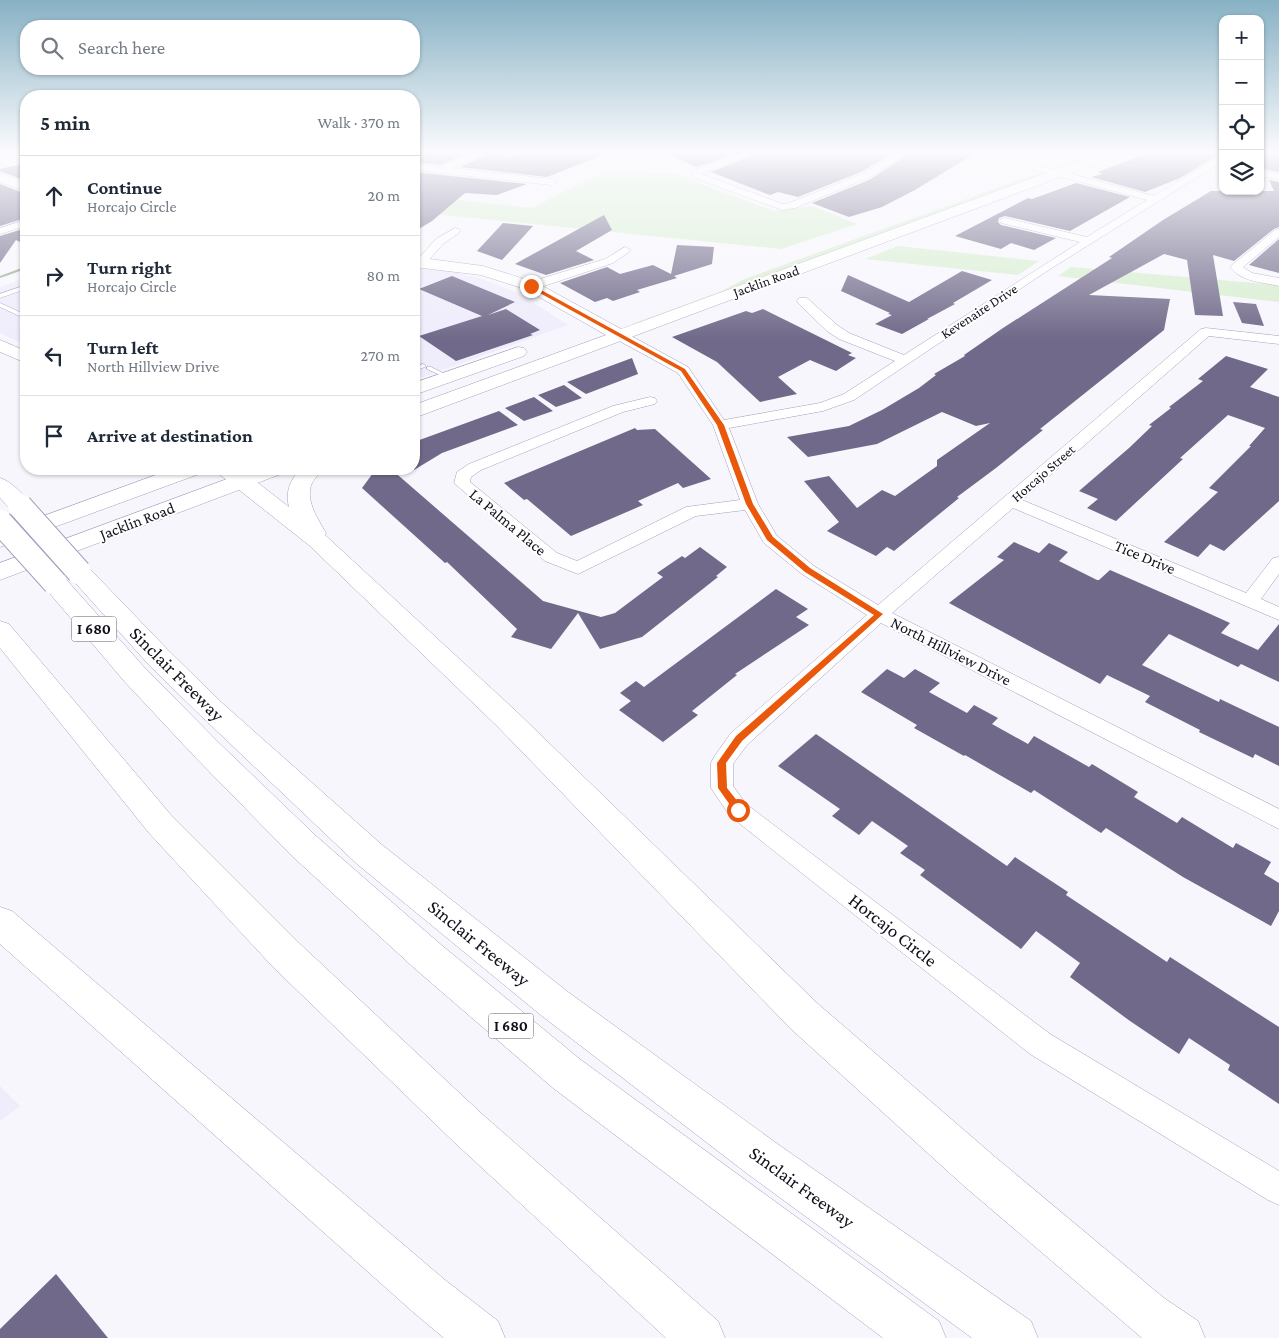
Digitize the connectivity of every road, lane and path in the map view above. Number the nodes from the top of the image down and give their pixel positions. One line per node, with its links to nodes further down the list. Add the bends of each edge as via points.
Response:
1 (912, 213): 13 (main road, Jacklin Road)
2 (942, 213): 24 (main road, Jacklin Road)
3 (1130, 213): 9 (street, Kevenaire Drive)
4 (1006, 221): 9 (street)
5 (20, 225): 6 (street)
6 (0, 231)
7 (455, 231): 11 (street, via 440,240)
8 (1279, 232): 14 (street, via 1236,267 1248,276)
9 (1087, 240): 30 (street, Kevenaire Drive)
10 (625, 250): 15 (street, via 610,261)
11 (420, 261)
12 (420, 265): 15 (main road, North Hillview Drive, via 484,271)
13 (763, 267)
14 (1279, 282)
15 (531, 286): 23 (main road, North Hillview Drive)
16 (20, 289): 18 (lane)
17 (699, 290): 19 (main road)
18 (0, 296)
19 (672, 299)
20 (803, 301): 30 (street, via 844,336)
21 (0, 305): 22 (lane)
22 (20, 314)
23 (599, 324): 24 (main road, North Hillview Drive); 25 (main road)
24 (618, 327): 35 (main road, Jacklin Road); 36 (street, North Hillview Drive, via 683,370)
25 (580, 331)
26 (1279, 340): 41 (street, Horcajo Street, via 1206,332)
27 (0, 345): 29 (main road)
28 (533, 347): 32 (main road)
29 (20, 355)
30 (905, 360): 36 (street, Kevenaire Drive, via 849,397 823,407)
31 (420, 368): 32 (lane, via 426,367)
32 (448, 377): 33 (main road)
33 (420, 387)
34 (650, 401): 42 (street, La Palma Place, via 618,409 475,467 463,475 462,484 551,557 578,568 692,511)
35 (420, 410)
36 (720, 425): 42 (street, North Hillview Drive)
37 (175, 475): 44 (main road, Jacklin Road)
38 (235, 475): 45 (main road); 47 (main road, Jacklin Road)
39 (306, 475): 45 (main road, via 298,503)
40 (0, 485): 58 (main road, Sinclair Freeway / I 680, bridge, via 159,658 369,854 555,1004 764,1160)
41 (1011, 501): 48 (street, Tice Drive); 49 (street, Horcajo Street)
42 (750, 504): 49 (street, North Hillview Drive, via 770,538 808,570)
43 (0, 522): 57 (main road, I 680, bridge, via 206,750 304,846 426,955 567,1074)
44 (0, 540)
45 (318, 541): 59 (main road, via 507,719 804,1016 979,1171 1148,1314)
46 (1279, 562): 48 (street)
47 (0, 572)
48 (1249, 602): 50 (street, Tice Drive)
49 (879, 614): 52 (street, North Hillview Drive); 54 (street, Horcajo Circle, via 739,739 722,763 722,788 738,810 1040,1044)
50 (1279, 614)
51 (0, 630): 56 (main road, via 160,824 286,955 468,1128)
52 (1279, 820)
53 (0, 922): 55 (main road)
54 (1279, 1189)
55 (481, 1338)
56 (701, 1338)
57 (922, 1338)
58 (1014, 1338)
59 (1181, 1338)

